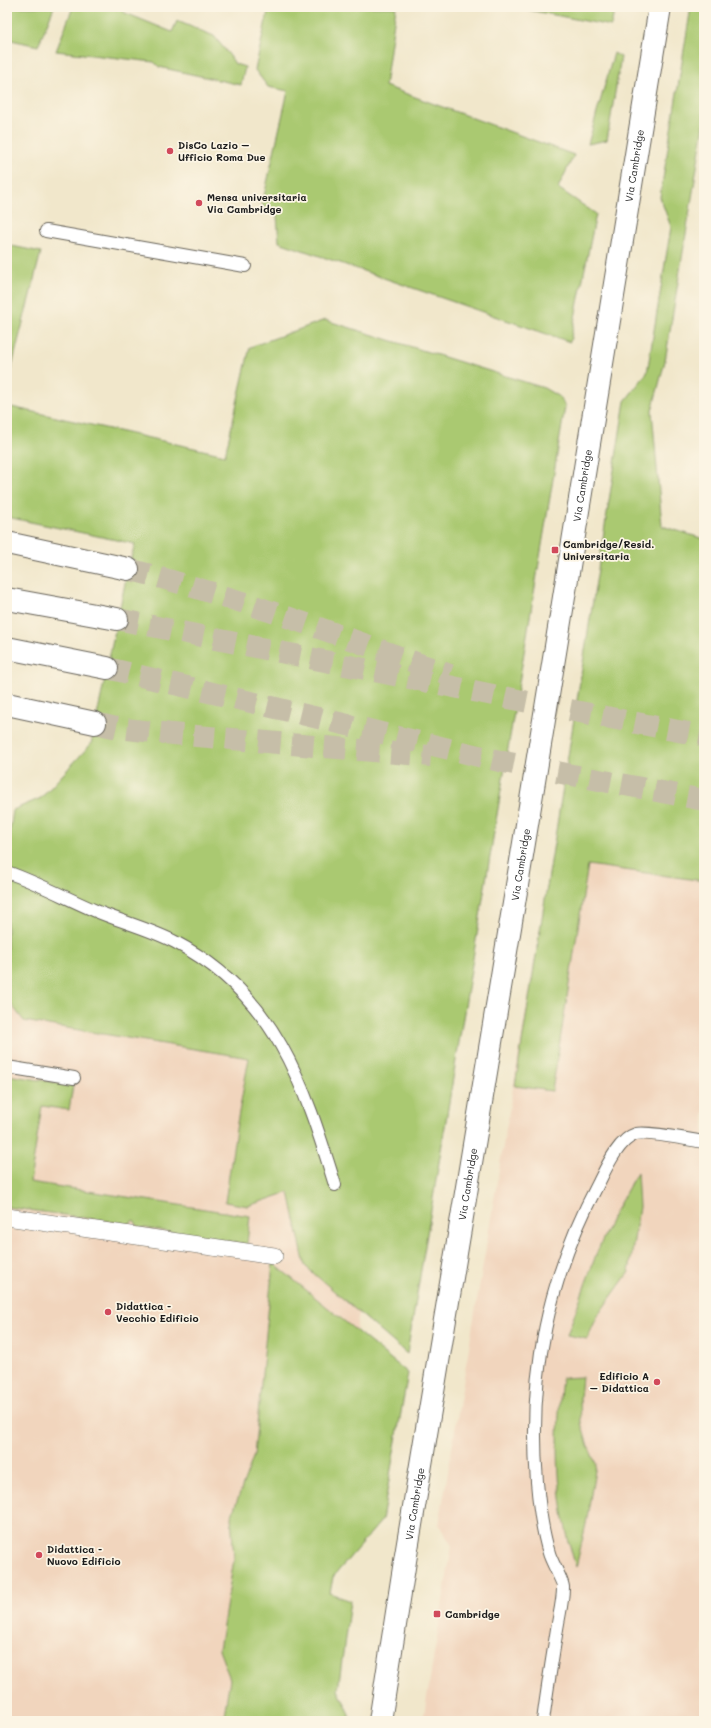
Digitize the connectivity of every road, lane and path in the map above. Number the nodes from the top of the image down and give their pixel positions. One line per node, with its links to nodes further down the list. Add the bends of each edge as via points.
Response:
1 (660, 7): 19 (street, Via Cambridge)
2 (46, 231): 3 (lane)
3 (245, 266)
4 (7, 544): 5 (street)
5 (128, 569)
6 (7, 599): 7 (street)
7 (117, 619)
8 (7, 648): 9 (street)
9 (106, 668)
10 (7, 704): 11 (street)
11 (95, 723)
12 (7, 872): 16 (lane, via 96,911 169,939 211,964 238,988 263,1016 290,1059 308,1103)
13 (7, 1067): 14 (lane)
14 (74, 1078)
15 (704, 1142): 20 (lane, via 643,1133 630,1137 623,1143 591,1197 555,1285 538,1374 536,1453 544,1535 553,1565 564,1586)
16 (335, 1185)
17 (7, 1216): 18 (street)
18 (274, 1256)
19 (380, 1721)
20 (543, 1721)

